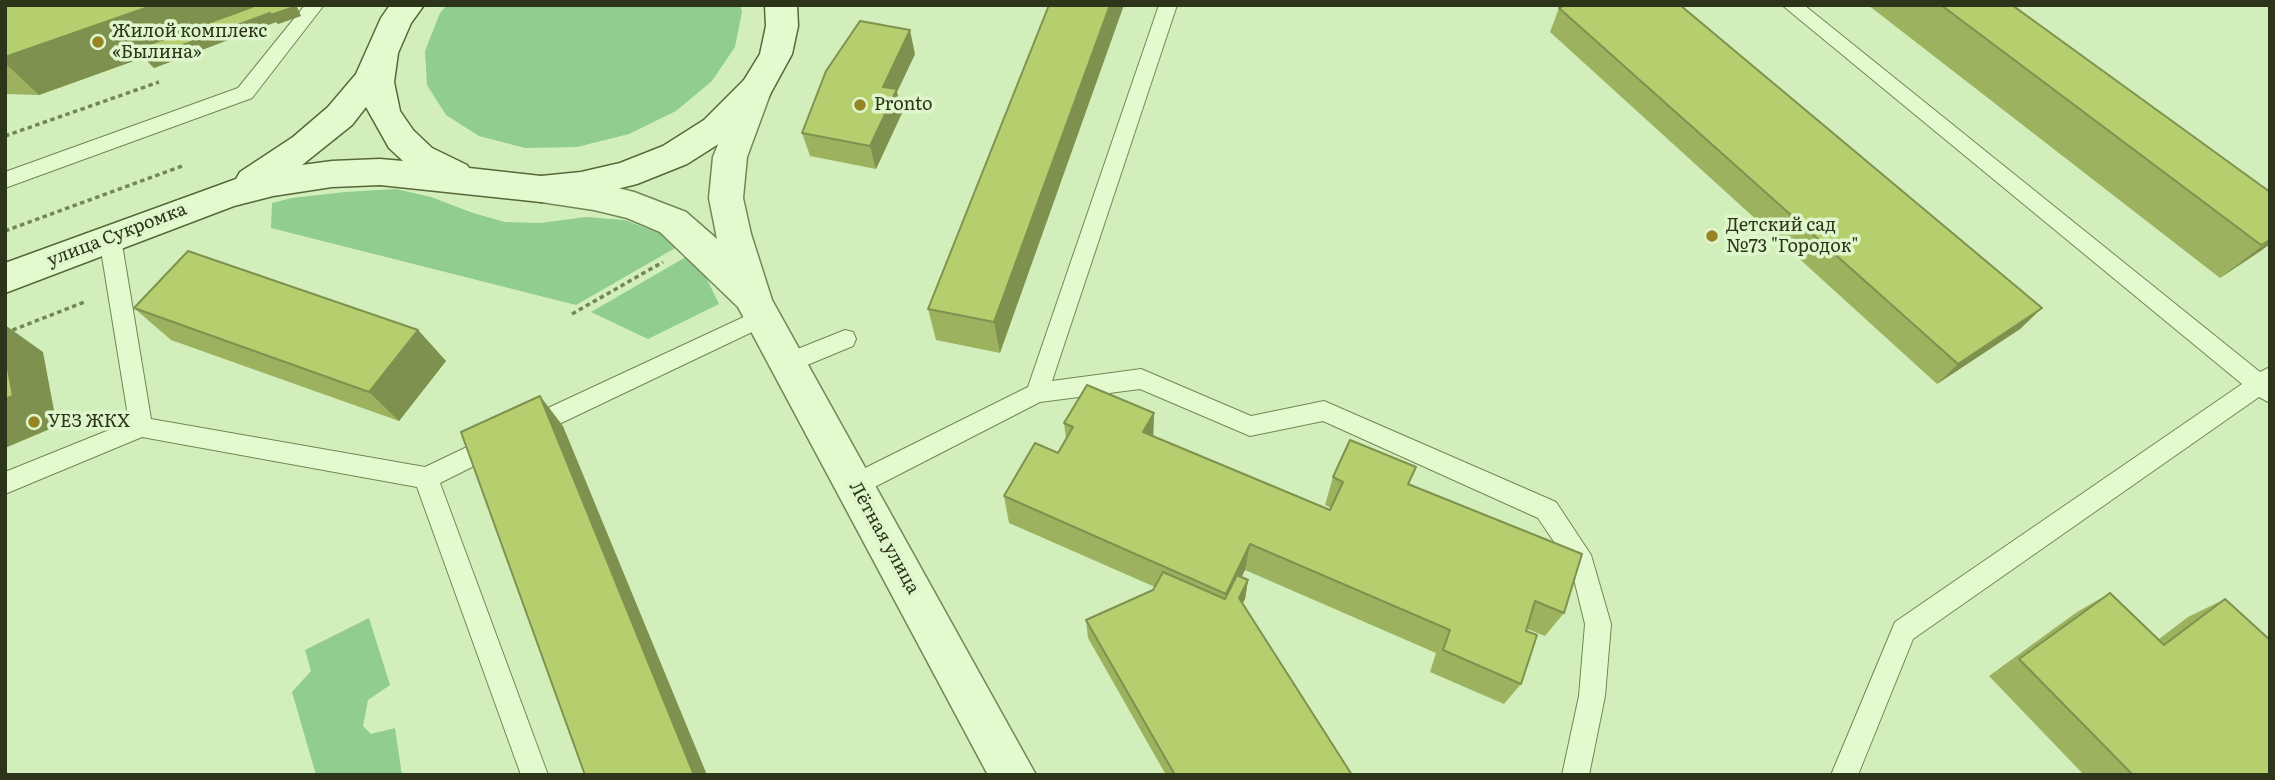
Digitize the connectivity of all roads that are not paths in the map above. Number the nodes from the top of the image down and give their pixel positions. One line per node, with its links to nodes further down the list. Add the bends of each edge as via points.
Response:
1 (315, 5): 10 (lane, via 245,93)
2 (408, 5): 7 (main road)
3 (781, 5): 8 (main road)
4 (810, 5): 8 (main road)
5 (1168, 5): 20 (lane)
6 (1791, 5): 19 (lane)
7 (383, 48): 11 (main road, via 378,82 384,113 401,139 420,157 449,173); 13 (main road, via 370,80 340,116 270,171)
8 (776, 54): 9 (main road)
9 (756, 89): 12 (main road, via 716,129 675,155 625,175); 16 (main road, via 730,157 726,198)
10 (5, 180)
11 (490, 185): 12 (main road); 13 (main road, via 368,172 332,174)
12 (541, 189): 16 (main road, via 594,196 673,222)
13 (228, 194): 14 (main road, улица Сукромка)
14 (110, 238): 15 (main road, улица Сукромка); 21 (lane)
15 (5, 278)
16 (759, 310): 18 (main road, Лётная улица); 22 (lane)
17 (845, 339): 18 (lane)
18 (788, 363): 24 (main road, Лётная улица)
19 (2266, 384): 28 (lane, via 1905,631)
20 (1037, 393): 24 (lane); 27 (lane, via 1141,379 1250,426 1324,411 1547,509 1582,563 1598,624 1592,696)
21 (141, 427): 22 (lane); 23 (lane)
22 (426, 478): 25 (lane)
23 (5, 483)
24 (855, 485): 26 (main road, Лётная улица)
25 (535, 775)
26 (1013, 775)
27 (1575, 775)
28 (1844, 775)

